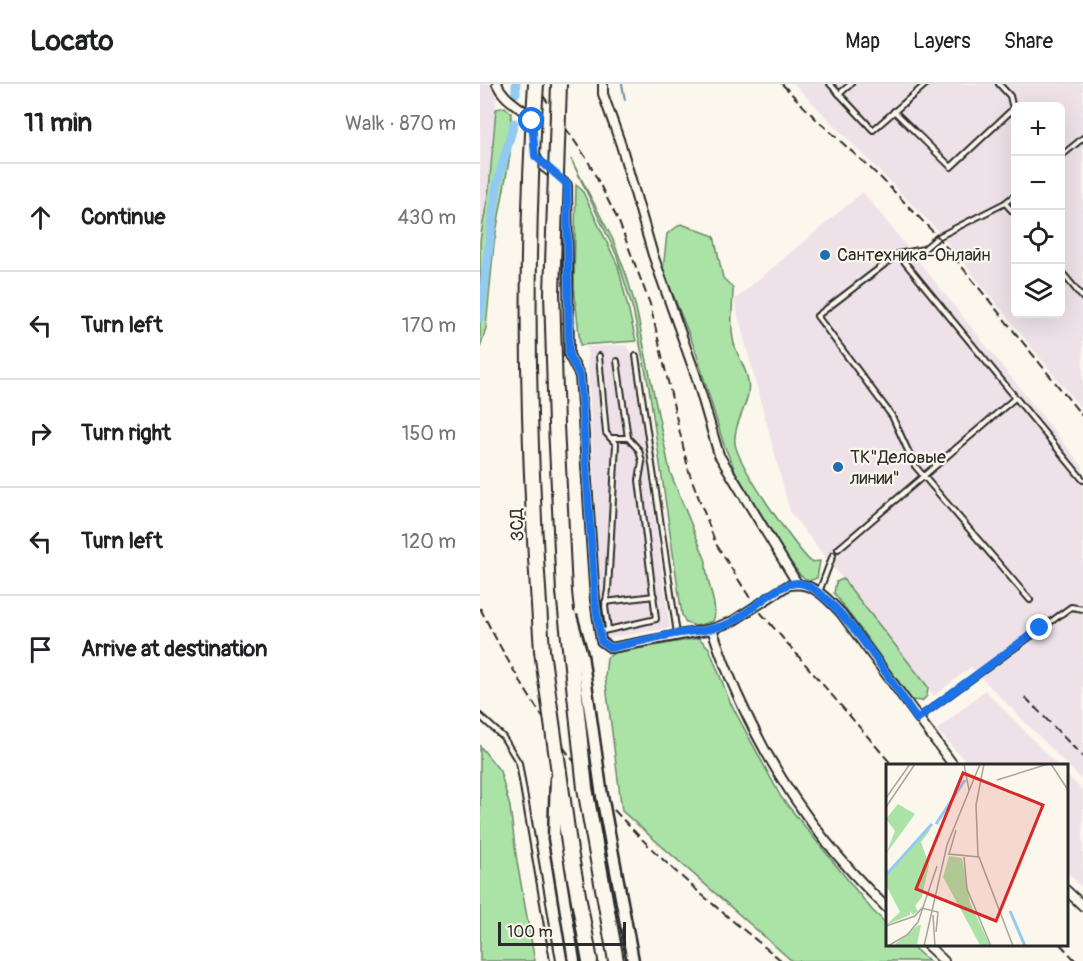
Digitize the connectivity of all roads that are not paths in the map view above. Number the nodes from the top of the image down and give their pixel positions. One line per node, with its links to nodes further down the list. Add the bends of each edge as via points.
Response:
1 (496, 84): 38 (street, via 502,96 532,121 533,150 539,163 567,184 569,356 580,376)
2 (536, 84): 42 (highway, ЗСД, bridge, via 529,439 542,651)
3 (559, 84): 30 (highway, bridge, via 552,293)
4 (603, 84): 29 (street, via 653,255 719,454)
5 (830, 84): 9 (lane)
6 (851, 84): 9 (lane)
7 (926, 84): 10 (lane)
8 (999, 84): 10 (lane, via 1010,96 1013,109 951,167)
9 (839, 94): 10 (lane, via 873,130)
10 (894, 111)
11 (1083, 138): 12 (lane)
12 (1061, 156)
13 (1011, 198): 14 (lane)
14 (1005, 203): 15 (lane); 16 (lane, via 938,237 924,249)
15 (1011, 210)
16 (898, 254): 22 (lane); 25 (lane, via 817,316 892,416)
17 (1065, 276): 18 (lane)
18 (1083, 298)
19 (599, 356): 23 (lane, via 606,433)
20 (636, 356): 39 (lane)
21 (617, 361): 24 (lane)
22 (1016, 398): 25 (lane); 26 (lane)
23 (610, 438): 24 (lane); 34 (lane, via 616,444)
24 (628, 438): 32 (lane, via 639,450 642,462 639,480)
25 (923, 476): 27 (lane); 33 (lane)
26 (1083, 480)
27 (838, 549)
28 (833, 555): 31 (lane)
29 (797, 583): 31 (street); 37 (street)
30 (564, 592): 51 (highway, bridge, via 585,788); 52 (main road, bridge, via 582,655 602,796)
31 (819, 592): 41 (street, via 841,614)
32 (654, 596): 34 (lane); 36 (lane, via 656,619)
33 (1030, 600)
34 (605, 602): 36 (lane)
35 (1083, 609): 41 (lane, via 1071,607)
36 (608, 628): 38 (lane)
37 (712, 629): 39 (street); 46 (street, via 748,721 783,784 842,860)
38 (598, 632): 39 (street, via 601,641 611,648)
39 (677, 634)
40 (480, 716): 48 (lane, via 503,737 519,763)
41 (917, 719): 43 (street)
42 (556, 758): 49 (main road, via 554,838); 50 (highway, ЗСД)
43 (952, 764)
44 (1068, 892): 45 (street)
45 (1083, 906)
46 (886, 907)
47 (927, 946): 53 (street)
48 (553, 961)
49 (574, 961)
50 (590, 961)
51 (616, 961)
52 (633, 961)
53 (944, 961)

